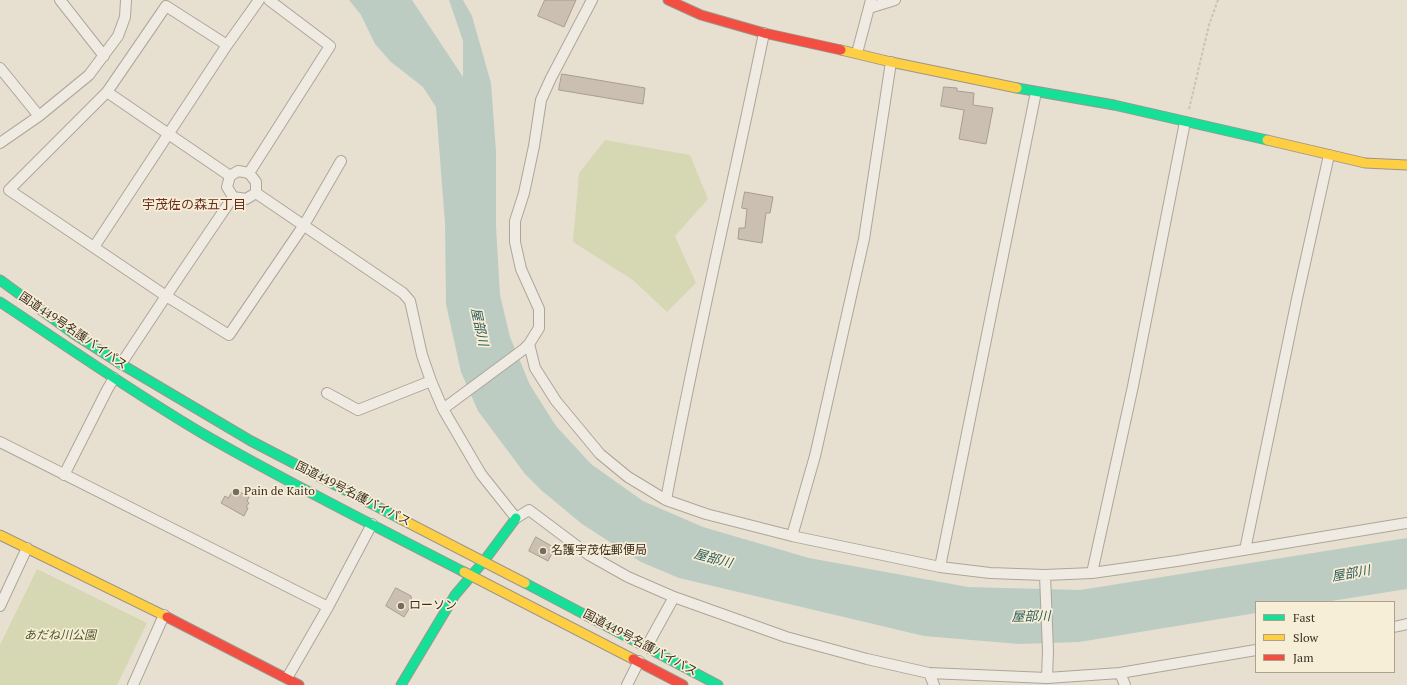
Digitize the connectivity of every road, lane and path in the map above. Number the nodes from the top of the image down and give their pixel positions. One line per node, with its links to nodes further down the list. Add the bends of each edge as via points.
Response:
1 (60, 0): 13 (street)
2 (126, 0): 13 (street, via 125,17 118,36)
3 (259, 0): 11 (street)
4 (269, 0): 25 (street, via 330,46)
5 (592, 0): 34 (street, via 541,100 527,180 515,221 515,242 521,269 539,309 539,328)
6 (668, 0): 10 (main road, via 701,15)
7 (895, 0): 9 (street)
8 (1218, 0): 19 (path, via 1209,25)
9 (870, 4): 12 (street)
10 (764, 33): 12 (main road); 42 (street, via 684,404)
11 (227, 45): 16 (street, via 166,6); 20 (street)
12 (857, 53): 14 (main road)
13 (104, 56): 18 (street, via 89,75)
14 (891, 62): 17 (main road); 47 (street, via 864,239 815,456)
15 (0, 68): 18 (street)
16 (107, 92): 20 (street); 30 (street, via 9,190)
17 (1036, 92): 19 (main road, via 1114,105); 51 (street)
18 (39, 116): 21 (street)
19 (1186, 122): 22 (main road); 52 (street)
20 (169, 134): 26 (street); 30 (street)
21 (0, 144)
22 (1329, 156): 24 (main road, via 1365,163); 49 (street)
23 (341, 160): 29 (street)
24 (1407, 165)
25 (249, 173): 26 (street, via 238,171); 27 (street, via 256,182)
26 (230, 176): 28 (street, via 227,187)
27 (256, 193): 28 (street, via 246,199); 29 (street)
28 (233, 197): 32 (street)
29 (304, 225): 32 (street, via 229,335); 37 (street, via 403,293 410,301 422,355)
30 (94, 247): 32 (street)
31 (0, 280): 35 (main road, 国道449号名護バイパス, via 74,334)
32 (166, 296): 35 (street)
33 (0, 302): 36 (main road, 国道449号名護バイパス)
34 (526, 346): 39 (street); 42 (street, via 535,368 552,394 600,454 628,477)
35 (121, 364): 50 (main road, 国道449号名護バイパス, via 251,441)
36 (114, 378): 41 (street); 45 (main road, 国道449号名護バイパス, via 235,451)
37 (431, 381): 38 (street, via 358,410); 39 (street)
38 (327, 393)
39 (443, 409): 43 (street, via 481,474)
40 (0, 442): 41 (street)
41 (64, 475): 57 (street)
42 (666, 500): 47 (street, via 706,514)
43 (516, 518): 50 (main road); 55 (street, via 529,510 589,555 628,577)
44 (1407, 523): 49 (street)
45 (372, 524): 53 (main road, 国道449号名護バイパス); 57 (street)
46 (0, 534): 48 (main road)
47 (792, 536): 51 (street)
48 (27, 548): 56 (street); 58 (main road)
49 (1245, 550): 52 (street)
50 (484, 561): 53 (main road); 61 (main road, 国道449号名護バイパス)
51 (940, 567): 54 (street)
52 (1092, 573): 54 (street)
53 (471, 576): 63 (main road, 国道449号名護バイパス); 71 (main road, via 455,595)
54 (1045, 579): 67 (street)
55 (674, 597): 61 (street); 64 (street, via 786,637)
56 (0, 606)
57 (328, 607): 66 (street)
58 (164, 615): 66 (main road); 69 (street)
59 (1407, 624): 60 (street)
60 (1395, 627)
61 (647, 646): 74 (main road, 国道449号名護バイパス)
62 (1255, 650): 65 (street)
63 (639, 661): 72 (street); 73 (main road, 国道449号名護バイパス)
64 (929, 673): 68 (street); 75 (street)
65 (1120, 673): 67 (street); 76 (street)
66 (287, 678): 70 (main road)
67 (1047, 678): 68 (street)
68 (1028, 681)
69 (133, 685)
70 (299, 685)
71 (401, 685)
72 (627, 685)
73 (683, 685)
74 (718, 685)
75 (934, 685)
76 (1125, 685)

